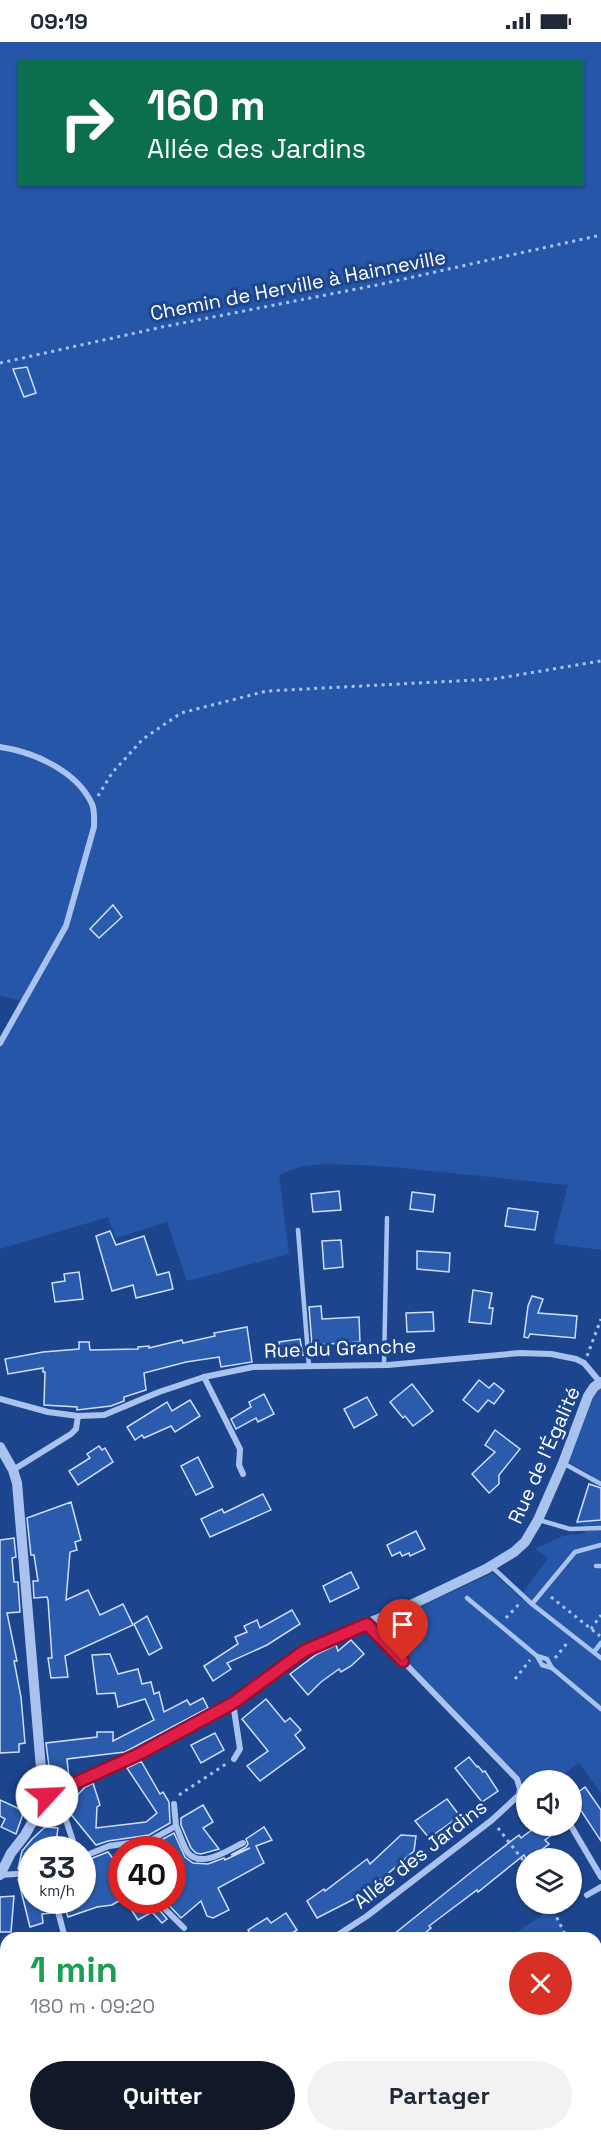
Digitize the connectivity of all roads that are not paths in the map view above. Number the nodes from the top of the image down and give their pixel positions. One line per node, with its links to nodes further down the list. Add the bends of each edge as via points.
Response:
1 (0, 747): 2 (street, via 50,762 82,789 93,805 94,827 66,926)
2 (0, 1043)
3 (387, 1218): 5 (lane)
4 (298, 1230): 6 (lane)
5 (384, 1365): 6 (street, Rue du Granche); 8 (street, Rue du Granche, via 520,1353 557,1355 584,1363)
6 (309, 1366): 7 (street, Rue du Granche, via 253,1367)
7 (204, 1377): 10 (street, Rue du Granche, via 109,1414); 14 (street, via 240,1449)
8 (600, 1382): 12 (street, Rue de l'Égalité, via 588,1396)
9 (0, 1398): 10 (street, Rue du Granche)
10 (78, 1416): 13 (street, via 71,1434)
11 (0, 1447): 13 (street)
12 (563, 1463): 15 (lane); 16 (street, Rue de l'Égalité)
13 (13, 1470): 30 (street, via 41,1768)
14 (243, 1474)
15 (601, 1484)
16 (538, 1520): 17 (lane, via 570,1530); 19 (street, Rue de l'Égalité, via 520,1548)
17 (601, 1528)
18 (601, 1545): 21 (lane, via 575,1551)
19 (491, 1566): 21 (lane); 22 (street, Rue de l'Égalité)
20 (467, 1599): 27 (lane, via 536,1655 542,1665 551,1665)
21 (532, 1604): 24 (lane)
22 (367, 1624): 26 (street, Rue de l'Égalité, via 304,1651); 29 (street, Allée des Jardins)
23 (601, 1643): 24 (lane)
24 (594, 1652): 25 (lane)
25 (601, 1658)
26 (233, 1703): 28 (street, via 240,1749); 30 (street, Rue de l'Égalité, via 139,1754)
27 (601, 1708)
28 (234, 1759)
29 (516, 1778)
30 (47, 1796): 34 (street, via 64,1814); 39 (street)
31 (516, 1799): 47 (street, Allée des Jardins)
32 (174, 1804): 33 (street)
33 (176, 1826): 35 (street); 37 (street, via 187,1852 201,1859)
34 (71, 1836)
35 (158, 1836)
36 (577, 1836): 40 (street)
37 (243, 1843)
38 (18, 1874): 39 (street)
39 (0, 1875)
40 (601, 1877)
41 (601, 1887): 42 (street)
42 (587, 1895)
43 (58, 1914): 46 (street)
44 (170, 1914): 45 (street)
45 (184, 1928)
46 (63, 1932)
47 (342, 1932)

